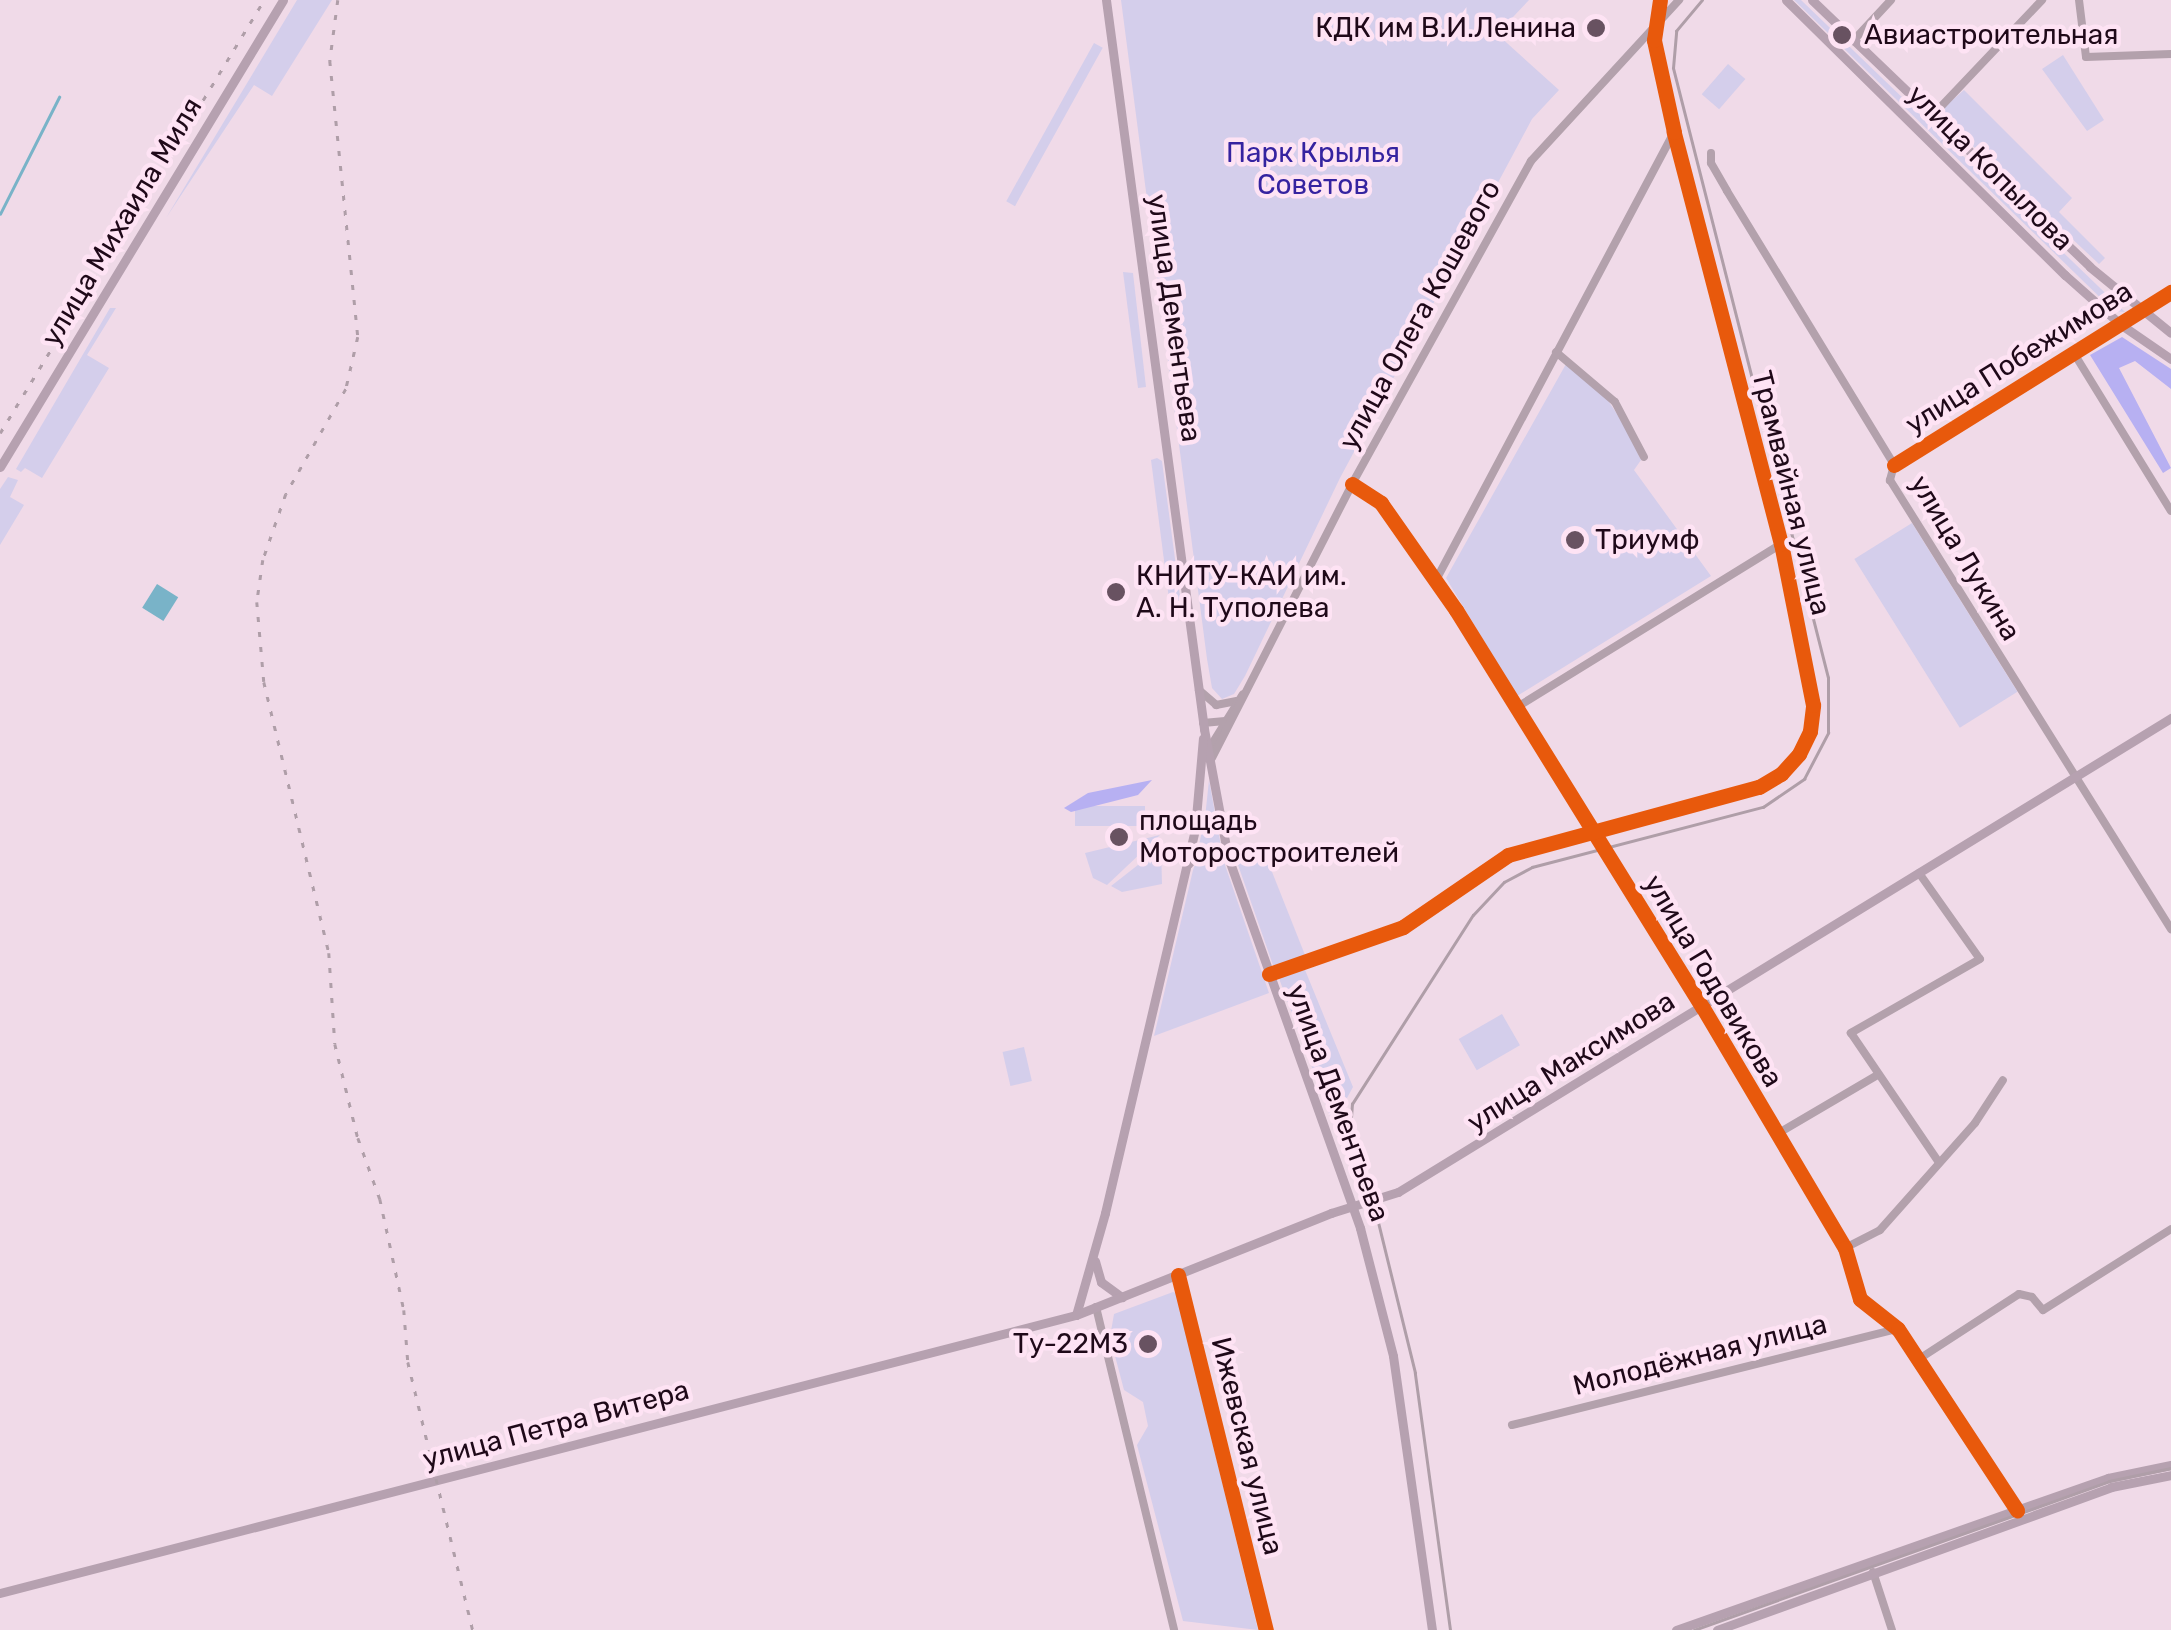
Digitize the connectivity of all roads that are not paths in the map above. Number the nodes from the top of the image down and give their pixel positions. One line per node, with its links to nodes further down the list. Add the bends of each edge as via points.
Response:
1 (283, 0): 25 (main road, улица Михаила Миля)
2 (1106, 0): 31 (main road, улица Дементьева)
3 (1660, 0): 10 (street, Трамвайная улица)
4 (1679, 0): 10 (street, улица Олега Кошевого)
5 (1786, 0): 18 (main road, улица Копылова)
6 (1812, 0): 11 (main road, улица Копылова)
7 (1891, 0): 11 (street)
8 (2042, 0): 13 (street)
9 (2079, 0): 12 (street, via 2086,57)
10 (1656, 24): 14 (street, Трамвайная улица); 26 (street, улица Олега Кошевого, via 1531,161)
11 (1853, 40): 13 (main road, улица Копылова)
12 (2171, 54)
13 (1932, 116): 17 (main road, улица Копылова)
14 (1674, 132): 20 (street); 28 (street, Трамвайная улица)
15 (1711, 153): 24 (street, улица Лукина, via 1727,191)
16 (2171, 292): 17 (street, улица Побежимова)
17 (2141, 311): 18 (street, улица Побежимова); 19 (main road, улица Копылова)
18 (2120, 324): 21 (street, улица Побежимова); 22 (main road, улица Копылова)
19 (2171, 333)
20 (1556, 352): 23 (street, via 1615,402); 29 (street)
21 (2074, 356): 24 (street, улица Побежимова); 27 (street)
22 (2171, 359)
23 (1644, 456)
24 (1894, 465): 38 (street, улица Лукина, via 1890,480)
25 (0, 466)
26 (1352, 484): 29 (street, улица Годовикова, via 1381,503); 30 (street, улица Олега Кошевого)
27 (2171, 511)
28 (1780, 544): 33 (street); 39 (street, Трамвайная улица, via 1813,705 1798,754 1759,787)
29 (1436, 580): 33 (street, улица Годовикова)
30 (1248, 686): 32 (street, улица Олега Кошевого); 35 (street, улица Олега Кошевого)
31 (1199, 690): 32 (street, via 1216,705); 36 (main road, улица Дементьева)
32 (1237, 701): 35 (street, улица Олега Кошевого)
33 (1514, 709): 39 (street, улица Годовикова)
34 (2171, 718): 38 (main road, улица Максимова)
35 (1230, 720): 36 (street); 37 (street, улица Олега Кошевого)
36 (1203, 726): 37 (main road, улица Дементьева)
37 (1208, 754): 40 (main road, улица Дементьева); 41 (main road)
38 (2073, 777): 42 (main road, улица Максимова); 43 (street, улица Лукина)
39 (1592, 831): 44 (street, Трамвайная улица, via 1508,855 1403,927); 45 (street, улица Годовикова)
40 (1228, 857): 41 (main road, via 1210,850); 44 (main road, улица Дементьева)
41 (1186, 866): 53 (main road)
42 (1919, 873): 45 (main road, улица Максимова); 46 (street, via 1980,959 1851,1034)
43 (2171, 930)
44 (1269, 974): 50 (main road, улица Дементьева)
45 (1703, 1008): 48 (street, улица Годовикова); 50 (main road, улица Максимова, via 1416,1183)
46 (1876, 1076): 48 (street); 49 (street)
47 (2003, 1080): 49 (street, via 1975,1123)
48 (1777, 1134): 52 (street, улица Годовикова)
49 (1938, 1161): 52 (street, via 1880,1230)
50 (1352, 1206): 54 (main road, улица Максимова); 68 (main road, улица Дементьева, via 1393,1356)
51 (2171, 1229): 59 (street, via 2043,1310 2032,1296 2019,1294)
52 (1844, 1248): 58 (street, улица Годовикова, via 1858,1294)
53 (1096, 1249): 55 (main road, via 1098,1276); 57 (main road)
54 (1178, 1275): 55 (main road, улица Максимова); 67 (street, Ижевская улица)
55 (1122, 1297): 56 (main road, улица Петра Витера)
56 (1096, 1307): 57 (main road, улица Петра Витера); 66 (street)
57 (1076, 1315): 65 (main road, улица Петра Витера)
58 (1898, 1330): 59 (street, улица Годовикова); 60 (street, Молодёжная улица)
59 (1919, 1359): 63 (street, улица Годовикова)
60 (1512, 1425)
61 (2171, 1465): 63 (main road, via 2108,1478)
62 (2171, 1475): 64 (main road, via 2111,1487)
63 (2017, 1510): 69 (main road)
64 (1873, 1572): 70 (main road); 71 (street)
65 (0, 1593)
66 (1174, 1630)
67 (1266, 1630)
68 (1432, 1630)
69 (1676, 1630)
70 (1718, 1630)
71 (1892, 1630)

